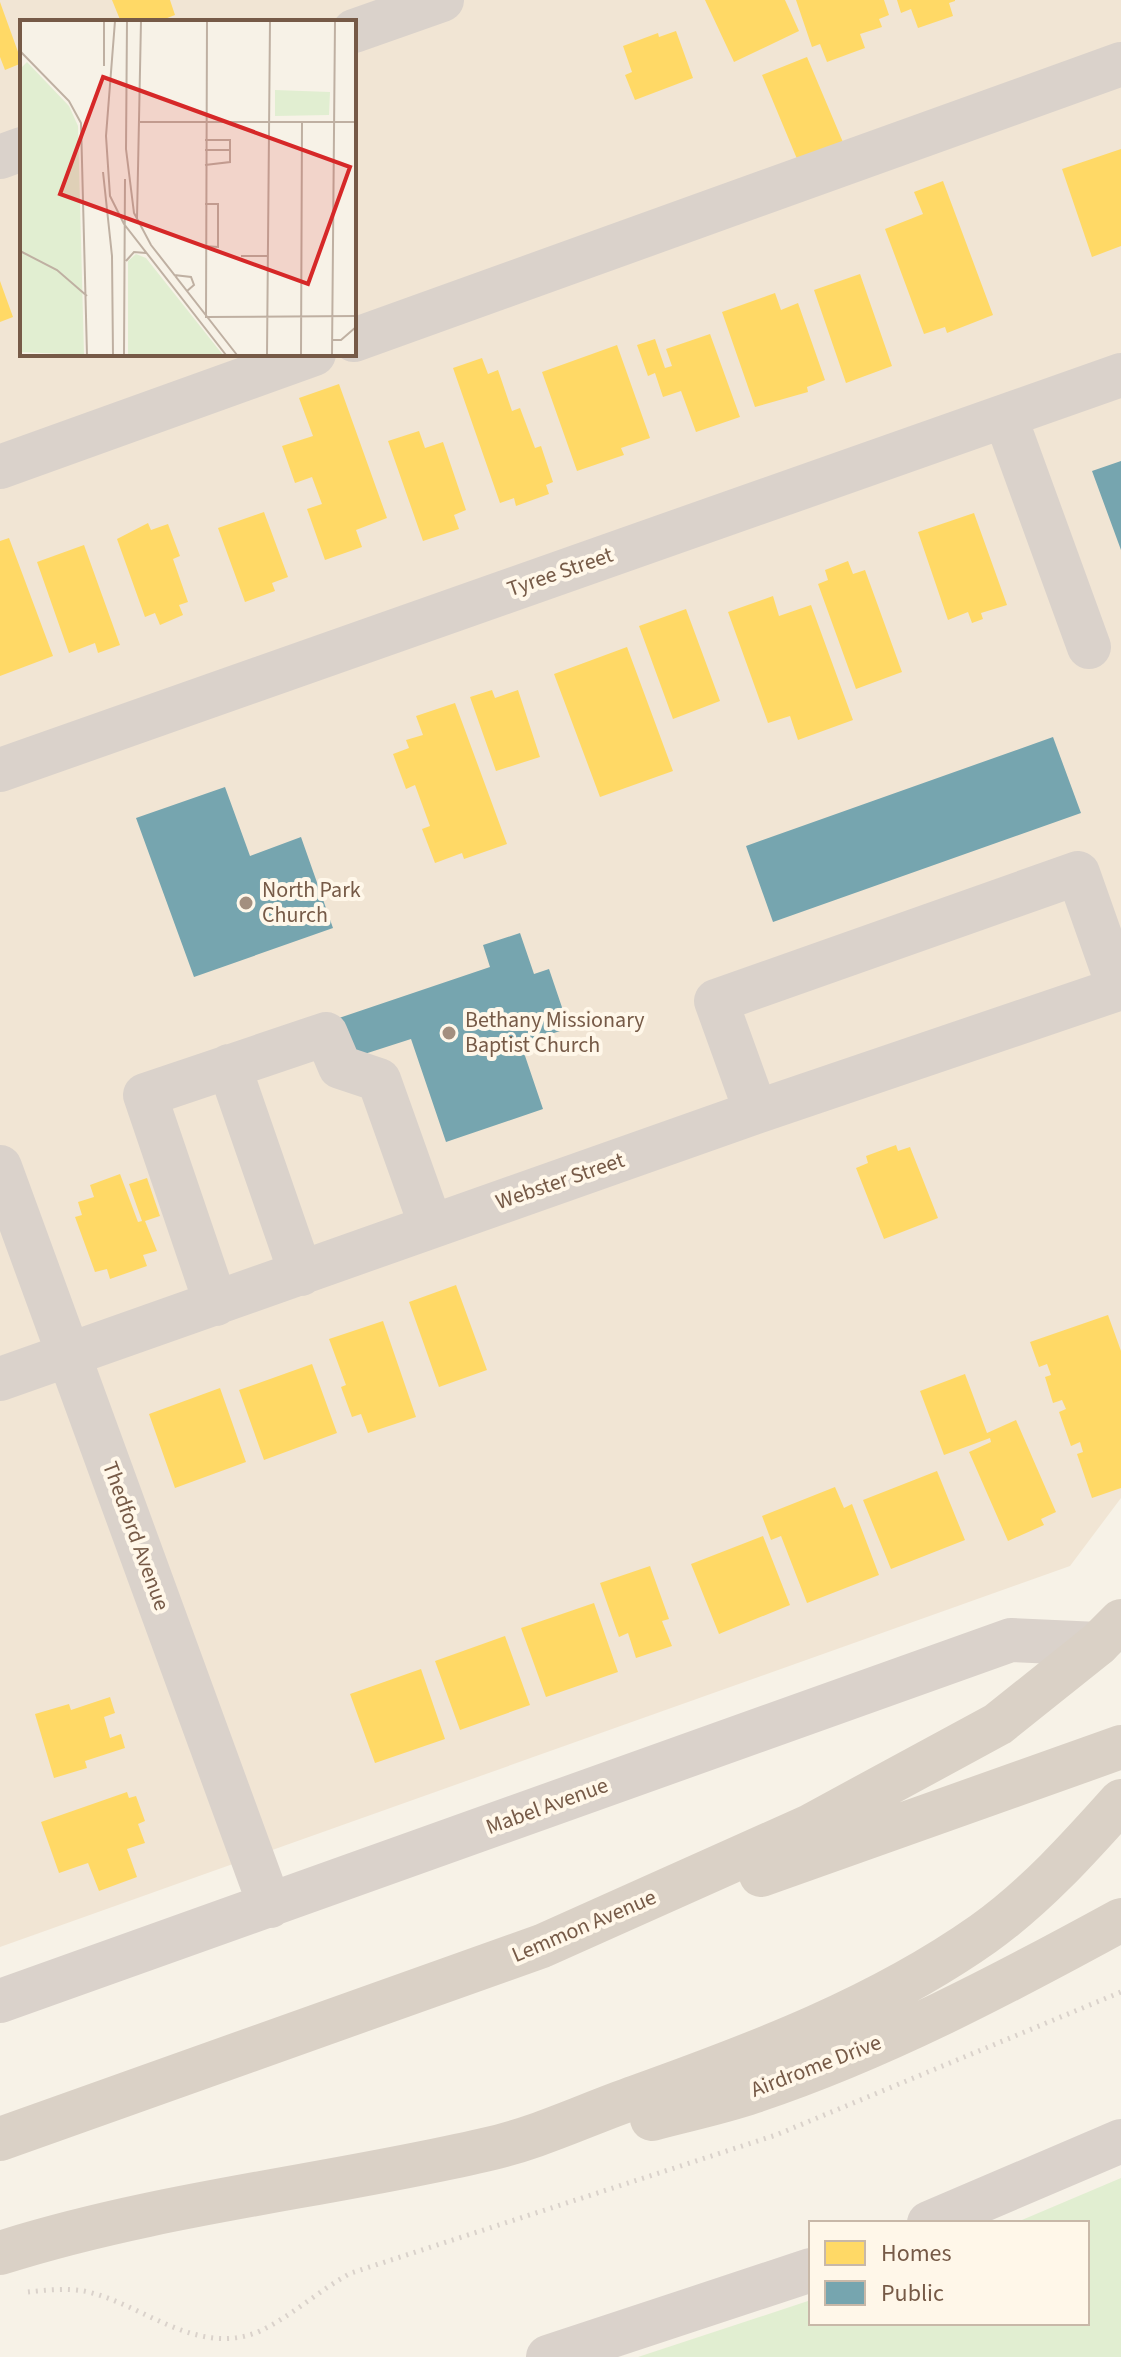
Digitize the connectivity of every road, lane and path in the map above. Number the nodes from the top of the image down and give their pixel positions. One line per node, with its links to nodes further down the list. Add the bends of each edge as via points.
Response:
1 (442, 0): 2 (street)
2 (356, 30)
3 (1121, 64): 6 (street)
4 (20, 150): 5 (street)
5 (0, 157)
6 (356, 339)
7 (308, 356): 10 (street)
8 (1121, 375): 9 (street, Tyree Street)
9 (1005, 416): 11 (street); 12 (street, Tyree Street)
10 (0, 467)
11 (1089, 647)
12 (0, 770)
13 (1120, 988): 15 (street, Webster Street); 15 (street, via 1078,873 716,1001)
14 (229, 1066): 17 (street, via 326,1034 340,1067 379,1080); 18 (street); 19 (street, via 145,1095)
15 (756, 1112): 17 (street, Webster Street)
16 (0, 1167): 20 (street, Thedford Avenue)
17 (431, 1226): 18 (street, Webster Street)
18 (301, 1274): 19 (street, Webster Street)
19 (216, 1304): 20 (street, Webster Street)
20 (70, 1354): 21 (street, Webster Street); 25 (street, Thedford Avenue)
21 (0, 1379)
22 (1110, 1632): 25 (street, Mabel Avenue, via 1011,1640); 27 (main road, Lemmon Avenue, via 998,1724 942,1757 810,1826)
23 (1121, 1747): 27 (main road, via 872,1839)
24 (1121, 1801): 32 (main road, via 1059,1869 983,1934 891,1988 743,2059)
25 (270, 1906): 29 (street, Mabel Avenue)
26 (1121, 1920): 32 (main road, Airdrome Drive, via 991,1992 752,2092 625,2126)
27 (542, 1946): 30 (main road, Lemmon Avenue)
28 (1121, 1992): 36 (path, via 776,2135 351,2273 257,2332 234,2339 187,2335 118,2302 81,2291)
29 (0, 2001)
30 (0, 2139)
31 (1121, 2141): 33 (street)
32 (489, 2149): 34 (main road, via 193,2205)
33 (934, 2221)
34 (0, 2253)
35 (809, 2271): 37 (street)
36 (20, 2293)
37 (548, 2357)

